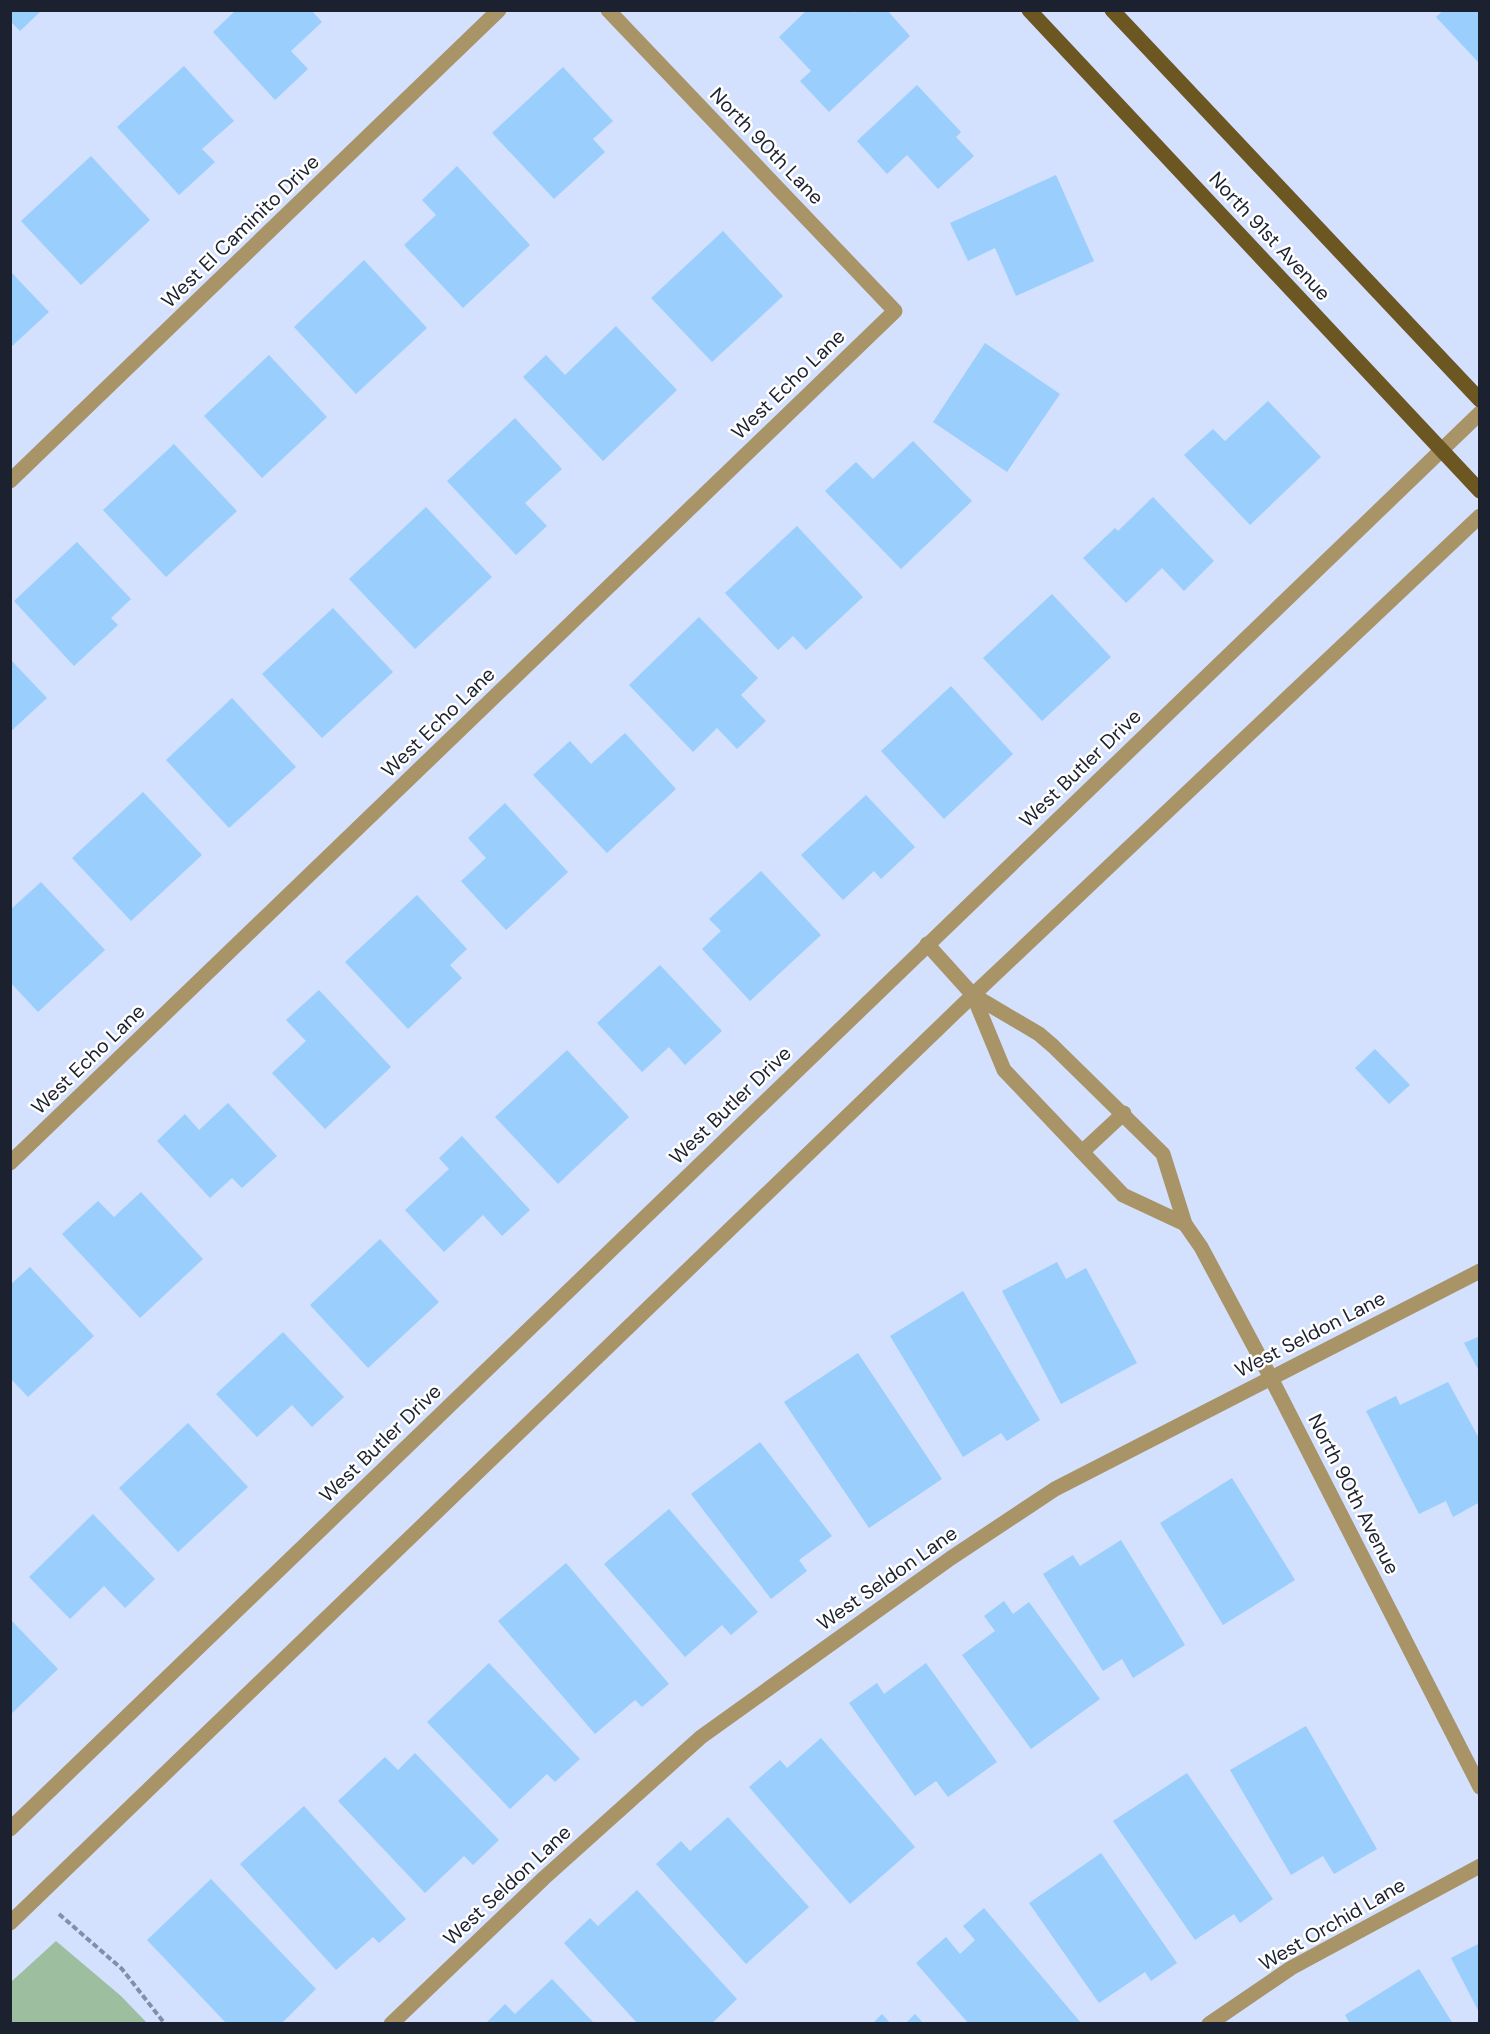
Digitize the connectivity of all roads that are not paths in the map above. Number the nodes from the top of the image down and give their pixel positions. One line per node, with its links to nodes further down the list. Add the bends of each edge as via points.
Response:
1 (500, 10): 9 (street, West El Caminito Drive)
2 (609, 10): 5 (street, North 90th Lane)
3 (1029, 10): 8 (main road, North 91st Avenue)
4 (1112, 10): 6 (main road, North 91st Avenue)
5 (895, 311): 16 (street, West Echo Lane)
6 (1479, 400)
7 (1479, 413): 8 (street, West Butler Drive)
8 (1442, 450): 10 (main road, North 91st Avenue); 12 (street, West Butler Drive)
9 (10, 481)
10 (1479, 491)
11 (1479, 516): 13 (street)
12 (927, 944): 13 (street, North 90th Avenue); 21 (street, West Butler Drive)
13 (973, 994): 14 (street, North 90th Avenue, via 1039,1034); 15 (street, North 90th Avenue, via 1004,1070); 23 (street)
14 (1124, 1113): 15 (street); 17 (street, North 90th Avenue, via 1163,1154)
15 (1082, 1152): 17 (street, North 90th Avenue, via 1123,1195)
16 (10, 1163)
17 (1185, 1224): 19 (street, North 90th Avenue)
18 (1479, 1271): 19 (street, West Seldon Lane)
19 (1271, 1378): 20 (street, North 90th Avenue); 24 (street, West Seldon Lane, via 1055,1489 951,1558 701,1737 544,1878)
20 (1479, 1787)
21 (10, 1829)
22 (1479, 1866): 25 (street, West Orchid Lane, via 1291,1968)
23 (10, 1923)
24 (391, 2024)
25 (1209, 2024)

